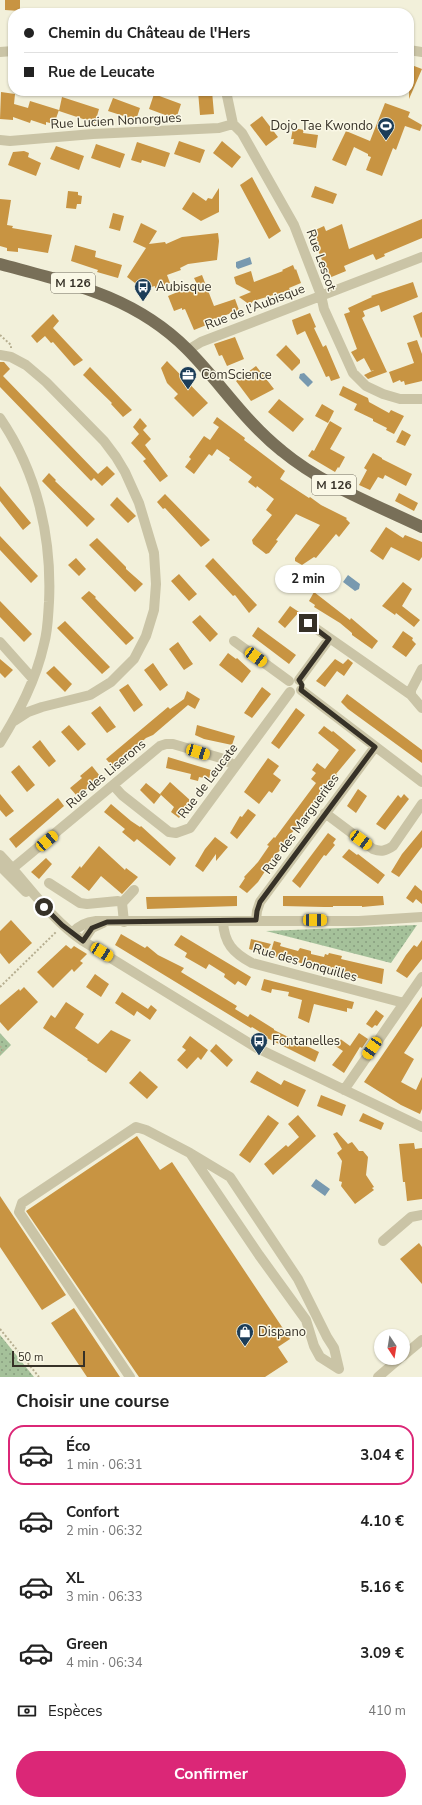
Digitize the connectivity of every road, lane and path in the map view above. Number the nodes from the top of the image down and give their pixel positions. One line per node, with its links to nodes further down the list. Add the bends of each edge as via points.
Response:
1 (227, 96): 2 (street, Rue Lescot)
2 (233, 124): 3 (street, Rue Lucien Nonorgues, via 219,128 93,134 10,142); 6 (street, Rue Lescot, via 242,133 291,220)
3 (0, 140)
4 (422, 257): 6 (street, Rue de l'Aubisque)
5 (0, 264): 9 (main road, M 126, via 83,286 116,300 164,329)
6 (321, 295): 9 (street, Rue de l'Aubisque, via 202,342); 11 (street, Rue Lescot, via 324,309 347,361 358,379 373,390 392,398)
7 (0, 335): 8 (path)
8 (11, 345)
9 (188, 350): 13 (main road, M 126, via 260,433 292,459 315,476)
10 (0, 355): 23 (street, via 11,357 46,382 104,441 126,472 139,503 154,553 154,610 146,636 134,659 111,682 90,695)
11 (422, 398)
12 (0, 418): 19 (street, via 24,462 37,497 50,561 45,643)
13 (422, 527)
14 (308, 623): 15 (street)
15 (329, 639): 20 (street); 22 (street)
16 (234, 641): 20 (street)
17 (0, 642): 19 (street)
18 (422, 669): 22 (street)
19 (33, 679): 21 (street)
20 (296, 684): 27 (street); 28 (street, Rue de Leucate, via 287,687 290,692)
21 (29, 692): 23 (street, via 35,704); 25 (street)
22 (411, 695): 24 (street)
23 (42, 707): 25 (street)
24 (422, 708)
25 (14, 720): 26 (street)
26 (0, 743)
27 (375, 747): 29 (street); 32 (street, Rue des Marguerites)
28 (235, 766): 30 (street, Rue des Liserons, via 224,759 166,744 160,746); 30 (street, Rue de Leucate, via 190,828 176,833 169,832)
29 (422, 782)
30 (113, 785): 34 (street, Rue des Liserons)
31 (422, 804): 32 (street, via 393,846 380,852)
32 (325, 813): 39 (street, Rue des Marguerites, via 260,902)
33 (0, 855): 34 (street)
34 (7, 869): 44 (street)
35 (49, 883): 37 (street, via 80,903)
36 (134, 890): 37 (street)
37 (122, 903): 42 (street)
38 (422, 917): 39 (street, via 359,921)
39 (256, 920): 40 (street)
40 (223, 921): 42 (street); 48 (street, Rue des Jonquilles, via 224,935 232,949 241,958 252,963)
41 (107, 922): 42 (street); 44 (street, via 87,922); 45 (street, via 92,928)
42 (124, 922)
43 (58, 929): 47 (path)
44 (72, 933): 45 (street)
45 (83, 941): 51 (street, via 257,1048)
46 (422, 977): 48 (street)
47 (0, 987)
48 (404, 1003): 51 (street)
49 (0, 1046): 50 (path, via 3,1050)
50 (0, 1053)
51 (344, 1090): 52 (street)
52 (422, 1127)
53 (190, 1153): 60 (street, via 306,1320 320,1357); 60 (street, via 230,1177 242,1193 298,1279 334,1348); 62 (street, via 136,1127 22,1203 19,1212)
54 (422, 1215): 55 (street, via 411,1217)
55 (383, 1241)
56 (0, 1329): 61 (path)
57 (422, 1340): 58 (street)
58 (410, 1350)
59 (392, 1365): 63 (street)
60 (342, 1373)
61 (39, 1377)
62 (130, 1377)
63 (378, 1377)

